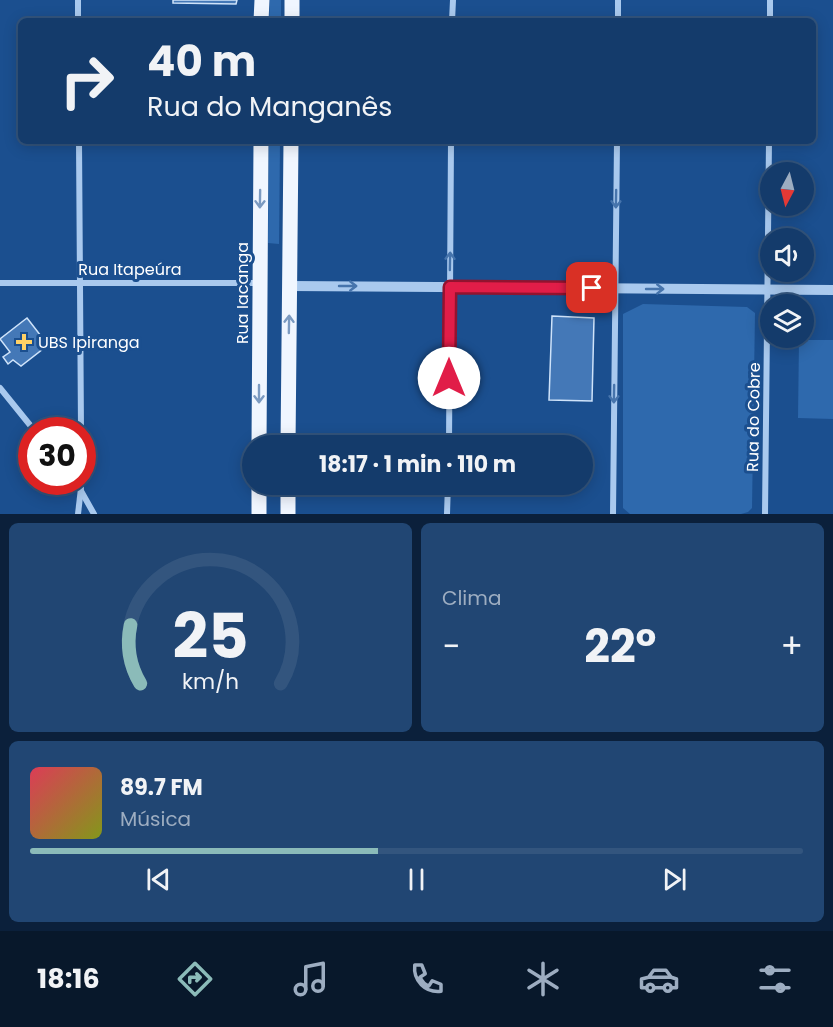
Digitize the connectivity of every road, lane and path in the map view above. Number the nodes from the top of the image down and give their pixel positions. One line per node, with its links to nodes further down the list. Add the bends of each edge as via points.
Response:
1 (78, 0): 7 (street)
2 (262, 0): 8 (main road)
3 (292, 0): 9 (main road)
4 (453, 0): 10 (street)
5 (618, 0): 11 (street)
6 (770, 0): 12 (street)
7 (78, 18)
8 (261, 18)
9 (292, 18)
10 (452, 18)
11 (618, 18)
12 (770, 18)
13 (79, 144): 21 (street)
14 (261, 144): 20 (main road, Rua Iacanga, one-way to 20)
15 (291, 144): 22 (main road)
16 (451, 144): 23 (street, one-way to 16)
17 (617, 144): 24 (street, one-way to 24)
18 (769, 144): 25 (street, Rua do Cobre)
19 (0, 283): 21 (street, Rua Itapeúra)
20 (260, 283): 21 (street, Rua Itapeúra); 30 (main road, Rua Iacanga, one-way to 30)
21 (80, 284): 29 (street)
22 (290, 286): 23 (street, one-way to 23); 31 (main road, one-way to 22)
23 (450, 287): 24 (street); 32 (street)
24 (615, 288): 25 (street, one-way to 25); 43 (street, one-way to 43)
25 (768, 290): 26 (street); 44 (street, Rua do Cobre)
26 (833, 290)
27 (0, 388): 28 (street)
28 (23, 417)
29 (81, 417)
30 (259, 435)
31 (288, 435)
32 (449, 435)
33 (80, 495): 38 (street)
34 (85, 495): 39 (street)
35 (259, 495): 40 (main road)
36 (288, 495): 41 (main road)
37 (448, 495): 42 (street)
38 (78, 514)
39 (94, 514)
40 (259, 514)
41 (288, 514)
42 (447, 514)
43 (613, 514)
44 (765, 514)

